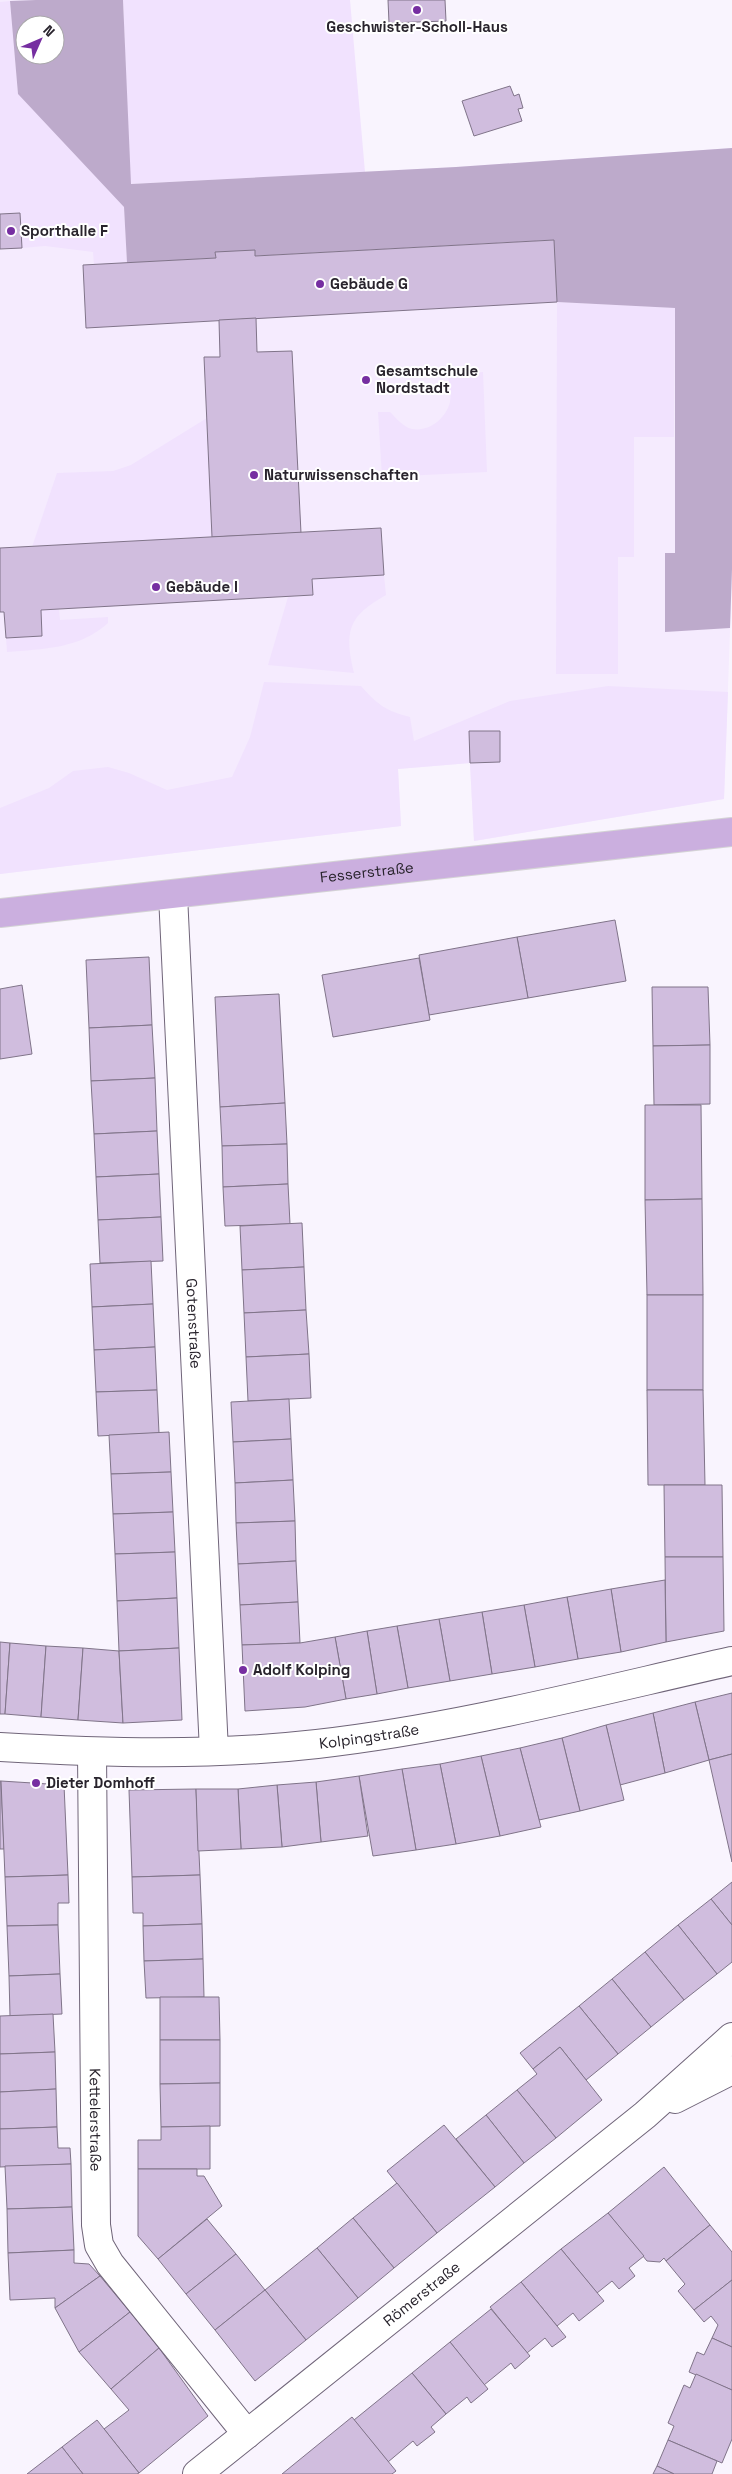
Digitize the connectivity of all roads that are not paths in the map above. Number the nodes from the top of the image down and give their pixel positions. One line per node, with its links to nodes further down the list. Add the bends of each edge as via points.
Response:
1 (732, 832): 2 (main road, Fesserstraße)
2 (173, 895): 3 (main road, Fesserstraße); 6 (street, Gotenstraße)
3 (0, 913)
4 (732, 1661): 6 (street, Kolpingstraße, via 495,1716 409,1732 316,1745)
5 (0, 1747): 7 (street, Kolpingstraße)
6 (214, 1751): 7 (street, Kolpingstraße)
7 (92, 1752): 11 (street, Kettelerstraße, via 96,2225 99,2245 110,2264)
8 (732, 2037): 10 (street, Römerstraße)
9 (732, 2070): 10 (street, Römerstraße)
10 (645, 2115): 11 (street, Römerstraße)
11 (247, 2434): 12 (street, Römerstraße)
12 (197, 2474)

